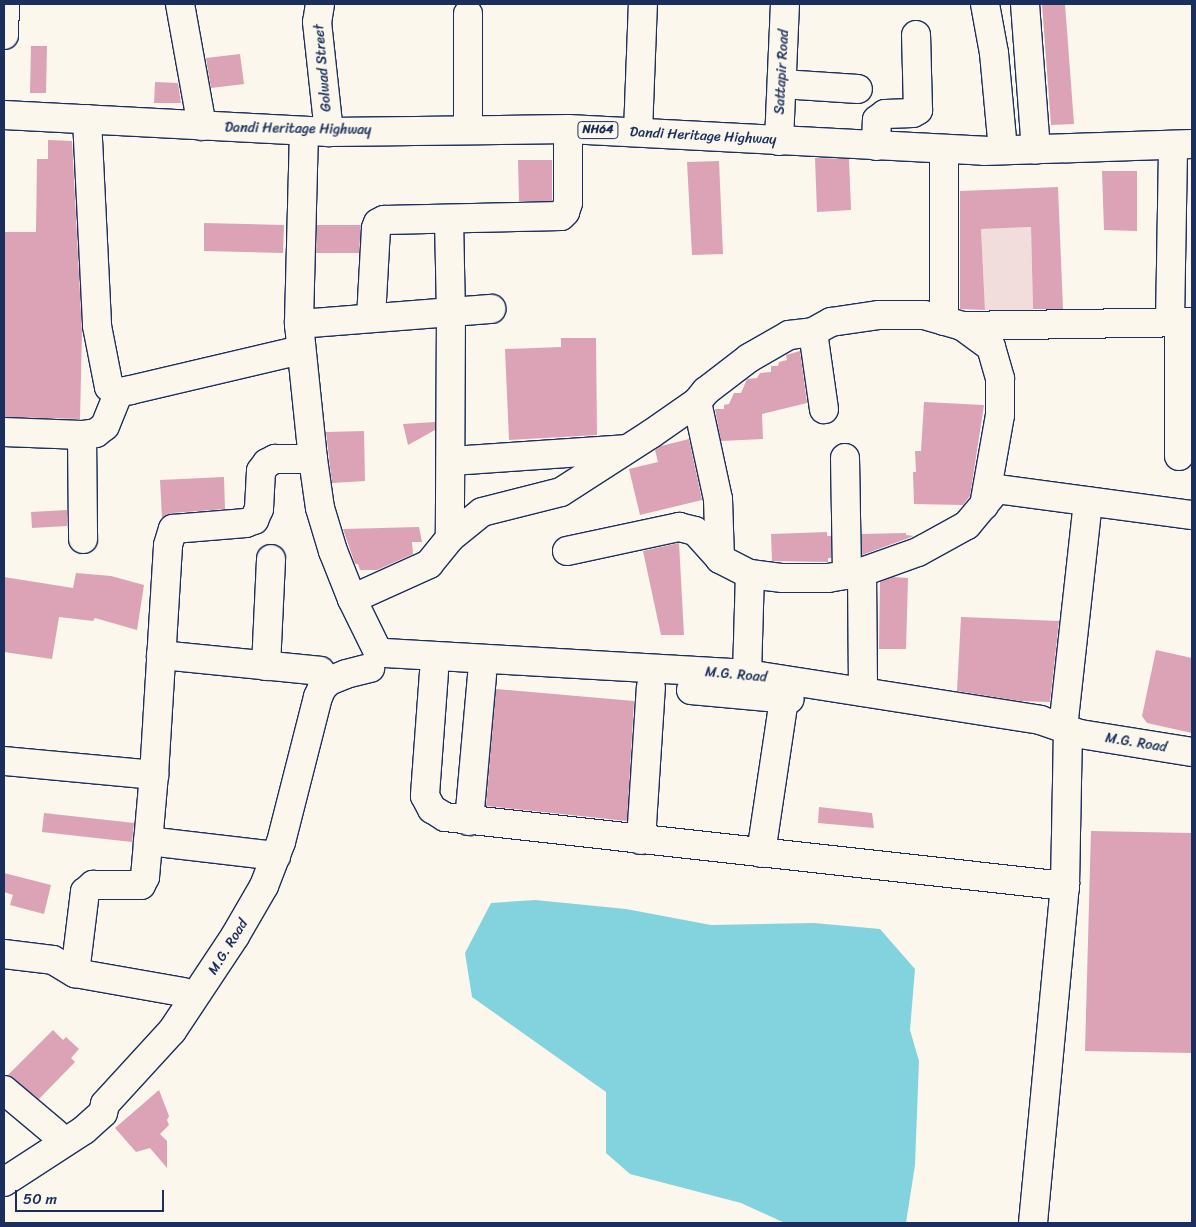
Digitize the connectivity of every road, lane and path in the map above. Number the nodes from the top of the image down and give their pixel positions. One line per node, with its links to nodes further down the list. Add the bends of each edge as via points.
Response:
1 (5, 4): 9 (main road)
2 (180, 4): 15 (main road)
3 (320, 4): 18 (main road, Golwad Street)
4 (643, 4): 19 (main road)
5 (786, 4): 11 (main road, Sattapir Road)
6 (984, 4): 24 (main road, via 995,62)
7 (1025, 4): 25 (main road)
8 (468, 14): 17 (main road)
9 (4, 35)
10 (916, 35): 22 (main road, via 918,110 885,114 877,120)
11 (782, 84): 12 (main road); 20 (main road, Sattapir Road)
12 (858, 89)
13 (4, 115): 14 (main road, Dandi Heritage Highway / NH64)
14 (87, 119): 15 (main road, Dandi Heritage Highway / NH64); 34 (main road, via 97,326 108,387)
15 (202, 126): 18 (main road, Dandi Heritage Highway / NH64)
16 (568, 128): 17 (main road, Dandi Heritage Highway / NH64); 19 (main road, Dandi Heritage Highway / NH64); 26 (main road, via 568,203 561,216)
17 (468, 129): 18 (main road, Dandi Heritage Highway / NH64)
18 (316, 131): 33 (main road, Golwad Street)
19 (638, 132): 20 (main road, Dandi Heritage Highway / NH64)
20 (779, 141): 22 (main road, Dandi Heritage Highway / NH64)
21 (1183, 144): 25 (main road, Dandi Heritage Highway / NH64); 30 (main road)
22 (876, 146): 23 (main road, Dandi Heritage Highway / NH64)
23 (944, 149): 24 (main road, Dandi Heritage Highway / NH64); 31 (main road)
24 (1003, 150): 25 (main road, Dandi Heritage Highway / NH64)
25 (1036, 150)
26 (449, 220): 28 (main road); 29 (main road, via 384,220 378,223)
27 (491, 309): 28 (main road)
28 (452, 312): 29 (main road); 43 (main road)
29 (371, 318): 33 (main road)
30 (1180, 322): 31 (main road); 40 (main road)
31 (953, 323): 32 (main road, via 924,315 879,315 831,322); 45 (main road, via 991,347 1000,379 1000,414)
32 (813, 332): 35 (main road, via 789,335 761,350); 36 (main road)
33 (299, 337): 34 (main road); 42 (main road, Golwad Street)
34 (119, 392): 38 (main road, via 104,426 96,433)
35 (697, 402): 39 (main road); 51 (main road, via 718,499)
36 (824, 409)
37 (4, 432): 38 (main road)
38 (82, 435): 48 (main road)
39 (628, 449): 43 (main road); 47 (main road, via 561,492 482,512)
40 (1179, 456)
41 (845, 458): 52 (main road)
42 (312, 459): 54 (main road, Golwad Street, via 320,508); 55 (main road, via 275,459 267,463 261,471 259,509 254,520 173,528 168,545)
43 (450, 461): 47 (main road)
44 (1088, 500): 45 (main road, via 1006,488 998,489); 46 (main road); 66 (main road)
45 (984, 506): 52 (main road, via 966,525 926,548)
46 (1192, 516)
47 (450, 538): 54 (main road, via 429,564)
48 (83, 539)
49 (567, 551): 51 (main road, via 679,527 695,531)
50 (271, 558): 57 (main road)
51 (720, 559): 53 (main road)
52 (854, 573): 53 (main road, via 819,578); 63 (main road)
53 (750, 574): 60 (main road)
54 (352, 599): 56 (main road, Golwad Street)
55 (161, 655): 57 (main road); 69 (main road)
56 (378, 659): 58 (main road, M.G. Road, via 331,665); 59 (main road, M.G. Road); 60 (main road, M.G. Road); 65 (main road, M.G. Road, via 329,681)
57 (266, 666): 58 (main road)
58 (320, 671): 65 (main road, M.G. Road, via 307,689)
59 (434, 672): 61 (main road, M.G. Road); 70 (main road, via 426,796 432,809 445,817)
60 (747, 674): 63 (main road, M.G. Road)
61 (482, 675): 62 (main road, M.G. Road); 70 (main road)
62 (651, 687): 64 (main road, M.G. Road); 71 (main road)
63 (863, 692): 66 (main road, M.G. Road, via 1040,720)
64 (784, 698): 66 (main road, M.G. Road, via 1042,739); 73 (main road)
65 (308, 710): 74 (main road, M.G. Road, via 268,838)
66 (1071, 733): 67 (main road, M.G. Road); 75 (main road)
67 (1192, 752)
68 (4, 760): 69 (main road)
69 (154, 775): 72 (main road)
70 (469, 821): 71 (main road)
71 (641, 840): 73 (main road)
72 (148, 841): 74 (main road); 77 (main road, via 145,877 141,885 93,885 85,892)
73 (761, 853): 75 (main road)
74 (269, 855): 78 (main road, M.G. Road); 82 (main road, M.G. Road, via 264,886 236,936 172,1031 104,1104 103,1113 84,1130)
75 (1065, 886): 83 (main road)
76 (4, 954): 77 (main road, via 53,960)
77 (75, 973): 78 (main road)
78 (183, 992): 80 (main road, M.G. Road, via 136,1059 98,1100)
79 (4, 1090): 80 (main road)
80 (55, 1133): 81 (main road, M.G. Road)
81 (4, 1166)
82 (4, 1182)
83 (1034, 1223)

